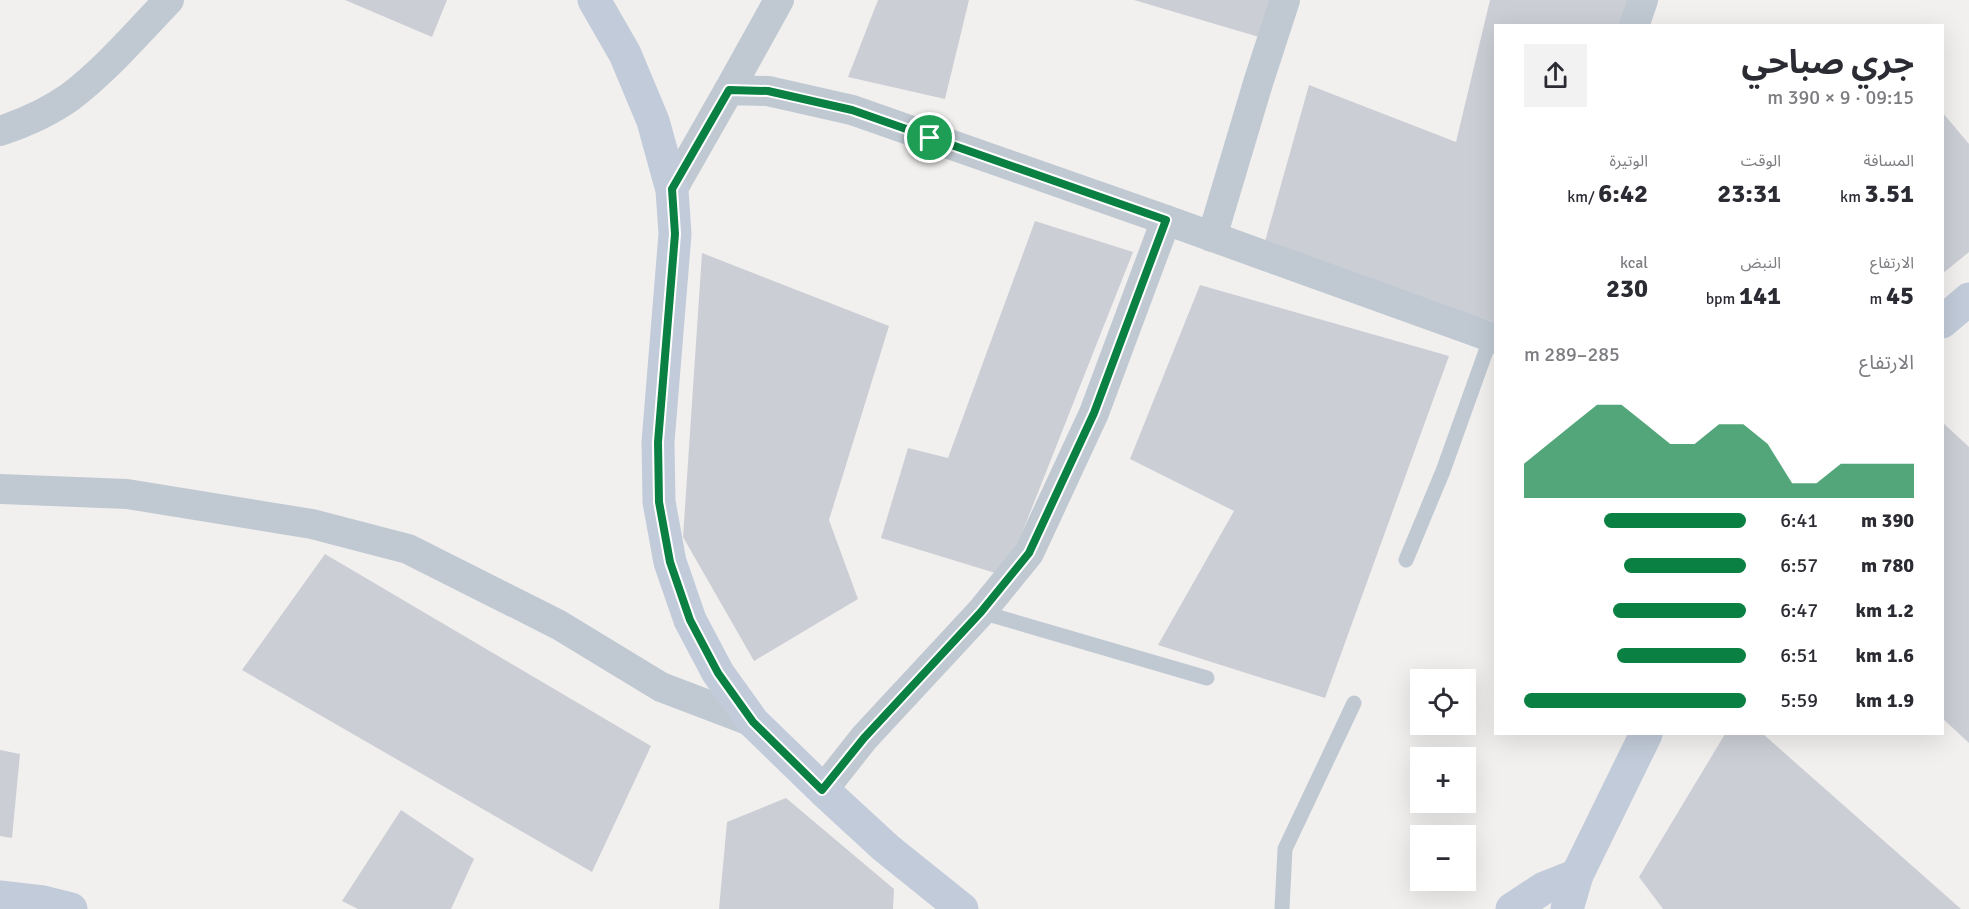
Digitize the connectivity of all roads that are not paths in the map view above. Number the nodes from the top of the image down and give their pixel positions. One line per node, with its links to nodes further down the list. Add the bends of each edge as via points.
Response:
1 (170, 0): 8 (street, via 69,98)
2 (594, 0): 9 (street, via 629,63 652,121)
3 (779, 0): 7 (street)
4 (1284, 0): 11 (street)
5 (1643, 0): 6 (street)
6 (1635, 24)
7 (729, 90): 9 (street); 10 (street, via 768,91 852,110)
8 (0, 132)
9 (672, 189): 20 (street, via 675,234 658,442 659,502 670,562 690,620 718,673)
10 (1166, 220): 11 (street); 17 (street, via 1094,413 1029,553)
11 (1212, 237): 14 (street)
12 (1969, 299): 13 (street)
13 (1944, 320)
14 (1493, 338): 16 (lane)
15 (0, 489): 20 (street, via 127,494 312,524 408,549 559,625 661,687)
16 (1406, 560)
17 (981, 612): 18 (lane); 22 (street, via 864,738)
18 (1207, 678)
19 (1354, 703): 27 (lane, via 1285,849)
20 (753, 722): 22 (street)
21 (1646, 735): 23 (street)
22 (822, 790): 26 (street)
23 (1576, 875): 28 (street, via 1544,888); 29 (street)
24 (0, 897): 25 (street)
25 (71, 909)
26 (962, 909)
27 (1282, 909)
28 (1512, 909)
29 (1567, 909)

